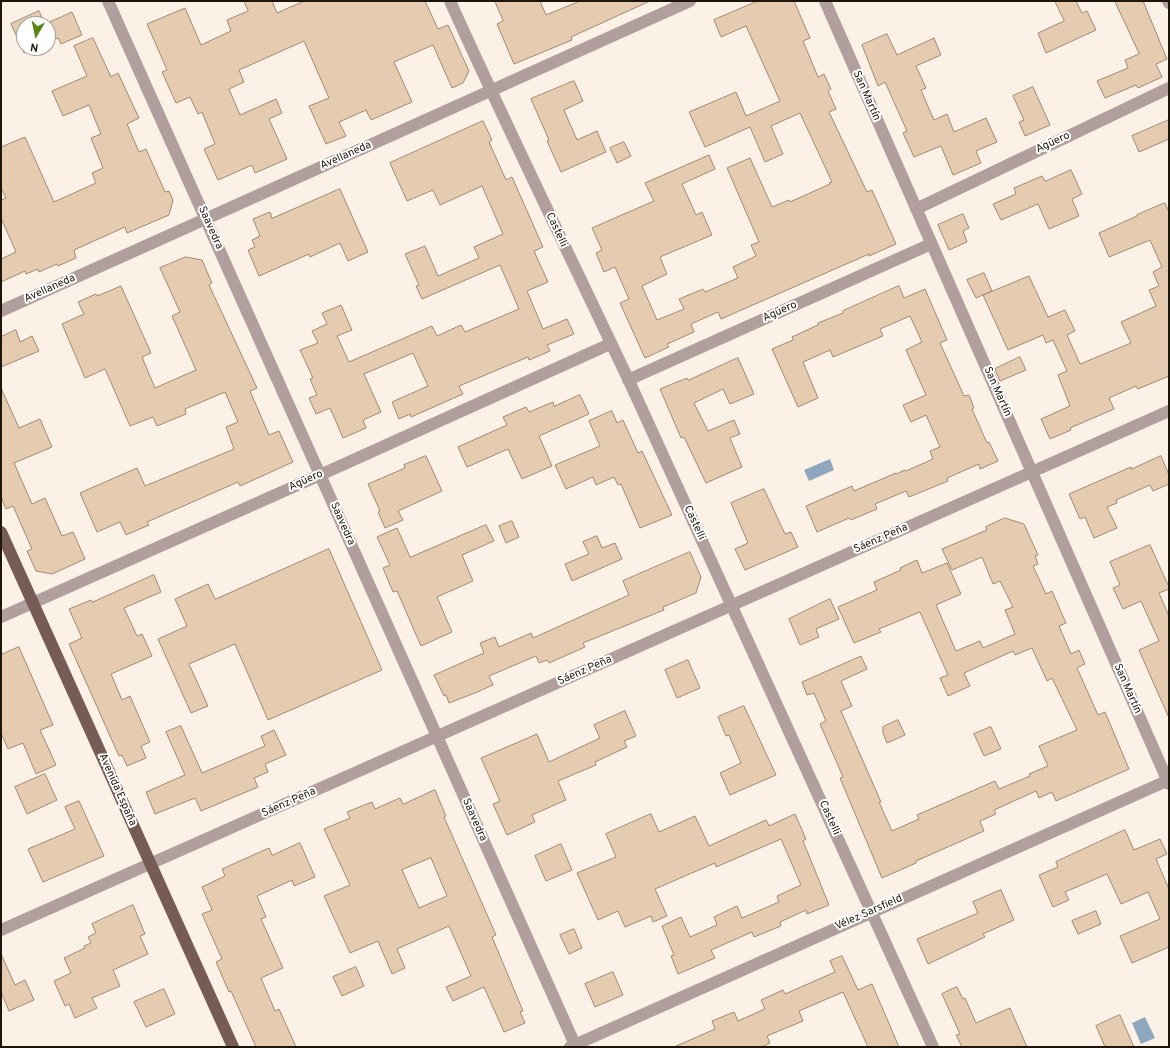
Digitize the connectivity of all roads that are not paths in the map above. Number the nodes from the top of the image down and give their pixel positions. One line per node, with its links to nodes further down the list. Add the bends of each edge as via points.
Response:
1 (108, 1): 8 (street, Saavedra)
2 (450, 1): 6 (street, Castelli)
3 (690, 1): 6 (street, Avellaneda)
4 (825, 1): 7 (street, San Martín)
5 (1169, 88): 7 (street, Agüero)
6 (490, 91): 8 (street, Avellaneda); 11 (street, Castelli)
7 (916, 209): 9 (street, San Martín)
8 (206, 219): 10 (street, Avellaneda); 15 (street, Saavedra)
9 (931, 244): 12 (street, Agüero); 14 (street, San Martín)
10 (1, 311)
11 (610, 344): 12 (street, Castelli); 15 (street, Agüero)
12 (628, 380): 18 (street, Castelli)
13 (1169, 411): 14 (street, Sáenz Peña)
14 (1032, 472): 18 (street, Sáenz Peña); 21 (street, San Martín)
15 (320, 475): 17 (street, Agüero); 20 (street, Saavedra)
16 (1, 532): 17 (main road, Avenida España)
17 (33, 603): 19 (street, Agüero); 22 (main road, Avenida España)
18 (733, 605): 20 (street, Sáenz Peña); 23 (street, Castelli)
19 (1, 617)
20 (437, 737): 22 (street, Sáenz Peña); 25 (street, Saavedra)
21 (1168, 781): 23 (street, Vélez Sarsfield)
22 (151, 864): 24 (street, Sáenz Peña); 26 (main road, Avenida España)
23 (872, 912): 25 (street, Vélez Sarsfield); 27 (street, Castelli)
24 (1, 930)
25 (574, 1046)
26 (233, 1047)
27 (933, 1047)

